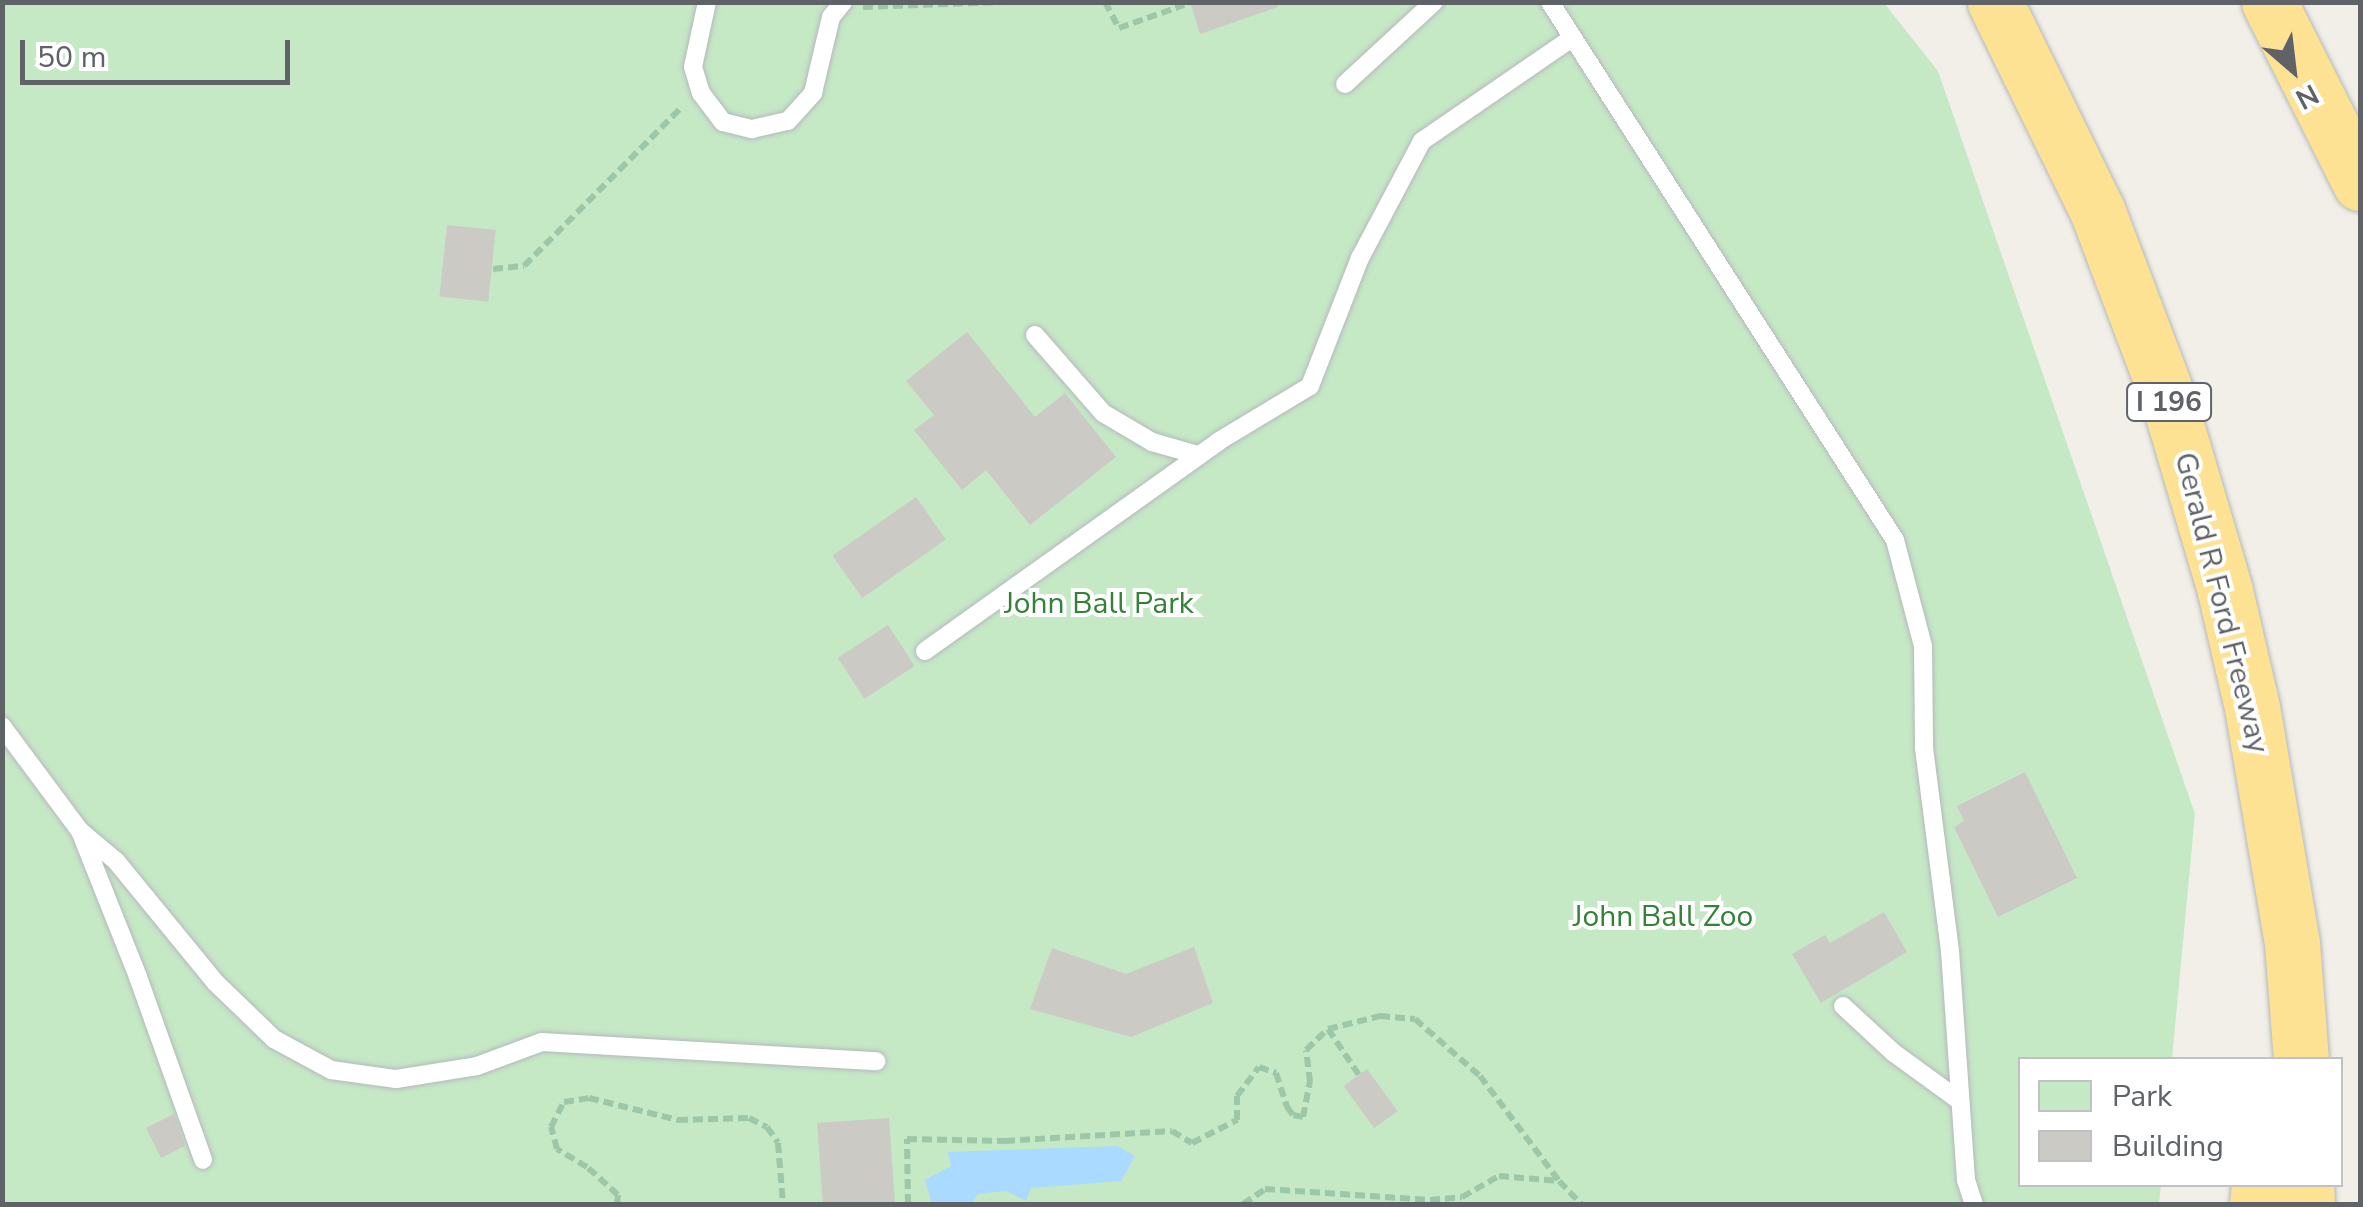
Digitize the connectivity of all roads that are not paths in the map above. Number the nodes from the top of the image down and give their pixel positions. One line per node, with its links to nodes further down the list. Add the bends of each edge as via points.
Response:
1 (707, 2): 6 (lane, via 693,67 702,94 723,122 752,129 788,120 812,93 831,17)
2 (1434, 2): 8 (lane)
3 (1550, 2): 7 (lane)
4 (1995, 2): 14 (highway, Gerald R Ford Freeway / I 196, via 2097,210 2168,398 2229,610)
5 (2269, 2): 9 (highway)
6 (843, 3)
7 (1572, 38): 11 (lane, via 1422,141 1360,258 1310,386); 20 (lane, via 1895,540 1924,646 1924,748 1950,951)
8 (1345, 84)
9 (2360, 183)
10 (1036, 335): 11 (lane, via 1103,412 1152,442)
11 (1198, 455): 12 (lane)
12 (924, 652)
13 (2, 726): 15 (lane)
14 (2271, 825): 17 (highway); 18 (highway, Gerald R Ford Freeway / I 196, via 2292,943)
15 (80, 832): 19 (lane, via 116,861 216,983 274,1038 332,1070 396,1080 478,1066 542,1042); 21 (lane)
16 (1843, 1006): 20 (lane)
17 (2262, 1057)
18 (2301, 1057)
19 (876, 1061)
20 (1960, 1101): 22 (lane)
21 (203, 1160)
22 (1974, 1204)

